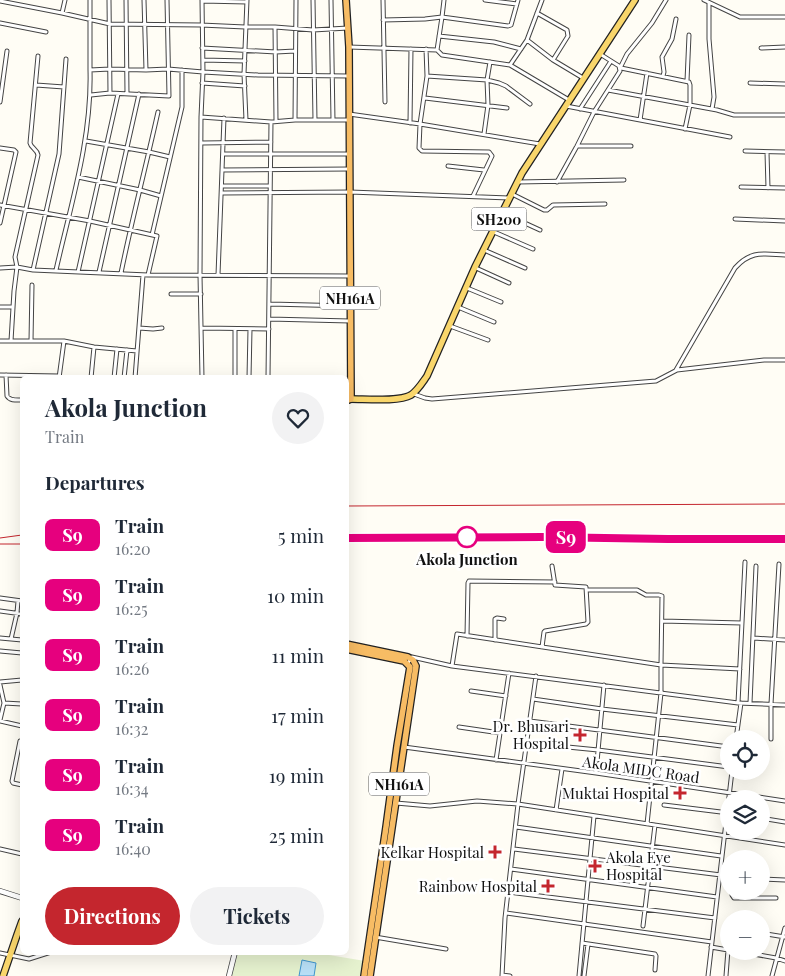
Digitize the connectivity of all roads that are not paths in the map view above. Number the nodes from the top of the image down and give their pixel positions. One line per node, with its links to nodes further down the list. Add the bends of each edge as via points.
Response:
1 (65, 0): 22 (street)
2 (90, 0): 27 (street)
3 (109, 0): 30 (street)
4 (126, 0): 31 (street)
5 (144, 0): 32 (street)
6 (167, 0): 33 (street)
7 (296, 0): 37 (street)
8 (313, 0): 40 (street)
9 (331, 0): 39 (street)
10 (346, 0): 38 (highway, NH161A)
11 (383, 0): 28 (street)
12 (444, 0): 24 (street)
13 (484, 0): 21 (street)
14 (542, 0): 23 (street)
15 (634, 0): 58 (main road, SH200)
16 (666, 0): 67 (street)
17 (0, 1): 22 (street)
18 (202, 1): 19 (street); 34 (street)
19 (247, 1): 35 (street)
20 (706, 1): 25 (street, via 738,16); 110 (street, via 714,97)
21 (518, 2): 24 (street, via 508,26)
22 (62, 13): 27 (street)
23 (537, 13): 44 (street); 62 (street, via 568,32)
24 (442, 17): 28 (street); 43 (street)
25 (785, 17)
26 (676, 19): 83 (street, via 672,39 662,56)
27 (91, 20): 30 (street); 70 (street)
28 (383, 20): 48 (street)
29 (0, 23): 41 (street)
30 (110, 24): 31 (street); 68 (street)
31 (126, 24): 32 (street); 71 (street)
32 (144, 24): 33 (street); 72 (street)
33 (168, 24): 34 (street); 69 (street)
34 (202, 25): 35 (street); 47 (street)
35 (245, 27): 36 (street); 53 (street)
36 (276, 27): 37 (street); 57 (street)
37 (296, 28): 40 (street); 55 (street)
38 (348, 28): 39 (street); 45 (highway, NH161A)
39 (332, 29): 40 (street); 80 (street)
40 (313, 30): 79 (street)
41 (46, 32)
42 (689, 35): 86 (street)
43 (439, 36): 52 (street, via 494,42); 54 (street)
44 (527, 40): 52 (street); 62 (street)
45 (349, 47): 48 (street); 81 (highway, NH161A)
46 (785, 47): 49 (street)
47 (202, 48): 53 (street); 61 (street)
48 (385, 48): 50 (street); 103 (street)
49 (761, 48)
50 (411, 49): 51 (street); 124 (street)
51 (426, 49): 54 (street); 82 (street)
52 (521, 49): 66 (street)
53 (245, 50): 57 (street); 63 (street)
54 (437, 50): 65 (street, via 442,55)
55 (295, 51): 57 (street); 78 (street)
56 (7, 52): 102 (street)
57 (276, 52): 77 (street)
58 (600, 54): 64 (street); 84 (main road, SH200)
59 (38, 56): 90 (street)
60 (66, 59): 92 (street)
61 (203, 60): 63 (street); 74 (street)
62 (553, 60): 84 (street)
63 (245, 61): 76 (street)
64 (611, 61): 67 (street); 109 (street)
65 (490, 62): 66 (street); 85 (street)
66 (510, 65): 101 (street)
67 (620, 68): 75 (street); 93 (street)
68 (110, 69): 70 (street); 71 (street); 94 (street)
69 (168, 69): 72 (street); 73 (street); 97 (street, via 169,96)
70 (90, 70): 98 (street)
71 (127, 70): 72 (street); 96 (street)
72 (146, 70)
73 (182, 70): 74 (street); 146 (street, via 182,103)
74 (203, 72): 76 (street); 88 (street)
75 (647, 73): 83 (street); 99 (street)
76 (244, 74): 77 (street); 91 (street)
77 (276, 75): 78 (street); 122 (street)
78 (295, 75): 79 (street); 118 (street)
79 (314, 76): 80 (street); 119 (street)
80 (332, 76): 81 (street); 120 (street)
81 (349, 76): 115 (highway, NH161A)
82 (427, 76): 85 (street); 100 (street)
83 (663, 76): 86 (street)
84 (583, 78): 101 (main road, SH200)
85 (488, 80): 104 (street, via 502,84); 105 (street)
86 (687, 81): 106 (street)
87 (750, 83): 89 (street)
88 (202, 84): 91 (street); 114 (street)
89 (785, 84)
90 (36, 85): 92 (street); 172 (street, via 30,143 38,154)
91 (245, 86): 117 (street)
92 (64, 87): 174 (street, via 59,154)
93 (608, 90): 99 (street); 112 (street)
94 (110, 93): 95 (street); 98 (street)
95 (118, 94): 96 (street); 132 (street)
96 (127, 94): 97 (street)
97 (139, 94): 138 (street)
98 (91, 95): 129 (street)
99 (644, 96): 106 (street); 121 (street)
100 (424, 98): 105 (street); 125 (street)
101 (569, 100): 107 (main road, SH200)
102 (0, 102)
103 (385, 102)
104 (530, 104)
105 (488, 105): 108 (street); 127 (street)
106 (690, 105): 110 (street); 126 (street)
107 (565, 106): 109 (street); 134 (main road, SH200)
108 (507, 108)
109 (580, 109): 112 (street)
110 (712, 109): 113 (street, via 736,115)
111 (158, 112): 140 (street)
112 (594, 112): 121 (street); 135 (street)
113 (785, 115)
114 (201, 117): 116 (street); 133 (street)
115 (350, 117): 120 (street); 124 (street); 145 (highway, NH161A)
116 (224, 118): 117 (street); 131 (street)
117 (246, 120): 123 (street)
118 (295, 120): 119 (street); 122 (street)
119 (315, 120): 120 (street)
120 (333, 120)
121 (640, 120): 126 (street)
122 (276, 121): 123 (street)
123 (271, 122): 130 (street)
124 (410, 122): 125 (street)
125 (420, 124): 127 (street); 151 (street, via 421,150 489,152 492,156)
126 (685, 129): 128 (street)
127 (484, 134): 134 (street)
128 (730, 137)
129 (86, 141): 132 (street); 152 (street)
130 (271, 142): 131 (street); 143 (street)
131 (223, 143): 133 (street); 144 (street)
132 (106, 144): 138 (street); 154 (street)
133 (202, 144): 199 (street)
134 (541, 144): 155 (main road, SH200)
135 (577, 146): 136 (street); 156 (street)
136 (631, 146)
137 (0, 148): 171 (street, via 16,152)
138 (127, 148): 140 (street); 157 (street)
139 (745, 151): 141 (street)
140 (149, 152): 146 (street); 163 (street)
141 (767, 152): 142 (street); 161 (street)
142 (785, 152)
143 (271, 153): 144 (street); 145 (street); 150 (street)
144 (222, 154): 149 (street)
145 (350, 154): 148 (highway, NH161A)
146 (170, 157): 167 (street)
147 (448, 166): 151 (street)
148 (350, 169): 150 (street); 165 (highway, NH161A)
149 (222, 170): 150 (street); 158 (street)
150 (271, 170): 159 (street)
151 (484, 170): 168 (street)
152 (78, 177): 154 (street); 175 (street)
153 (624, 180): 156 (street)
154 (98, 182): 157 (street); 177 (street)
155 (517, 182): 156 (street); 169 (main road, SH200)
156 (557, 182)
157 (119, 186): 163 (street); 180 (street)
158 (222, 186): 159 (street); 166 (street)
159 (270, 186): 164 (street)
160 (741, 187): 161 (street)
161 (768, 188): 162 (street)
162 (785, 188)
163 (140, 190): 167 (street); 181 (street)
164 (270, 192): 165 (street); 166 (street); 201 (street)
165 (350, 192): 168 (street); 202 (highway, NH161A)
166 (222, 193): 200 (street)
167 (161, 196): 184 (street)
168 (473, 196): 169 (street)
169 (511, 196): 170 (street, via 544,210 553,205); 173 (main road, SH200)
170 (605, 204)
171 (2, 206): 172 (street); 179 (street)
172 (25, 210): 174 (street); 188 (street, via 15,257)
173 (503, 212): 182 (street); 183 (main road, SH200)
174 (46, 214): 175 (street); 192 (street)
175 (68, 217): 177 (street); 193 (street)
176 (735, 219): 178 (street)
177 (90, 221): 180 (street); 194 (street)
178 (785, 221)
179 (0, 223)
180 (110, 226): 181 (street); 195 (street)
181 (130, 230): 184 (street); 196 (street)
182 (540, 230)
183 (493, 232): 185 (street); 186 (main road, SH200)
184 (152, 235): 198 (street, via 157,236)
185 (533, 249)
186 (484, 250): 189 (main road, SH200); 191 (street)
187 (785, 255): 234 (street, via 755,254 741,261)
188 (17, 267): 190 (street); 192 (street); 212 (street)
189 (475, 267): 203 (street); 205 (main road, SH200)
190 (0, 268)
191 (525, 268)
192 (33, 270): 193 (street)
193 (56, 270): 194 (street)
194 (78, 272): 195 (street)
195 (99, 272): 196 (street)
196 (121, 273): 197 (street)
197 (143, 275): 198 (street); 218 (street)
198 (148, 275): 199 (street)
199 (200, 275): 200 (street); 207 (street)
200 (218, 275): 201 (street)
201 (270, 276): 202 (street); 209 (street)
202 (350, 276): 210 (highway, NH161A)
203 (509, 283)
204 (32, 285): 228 (street)
205 (466, 288): 208 (street); 213 (main road, SH200)
206 (172, 294): 207 (street)
207 (201, 294): 220 (street)
208 (501, 302)
209 (270, 304): 210 (street); 214 (street)
210 (350, 306): 215 (highway, NH161A)
211 (0, 307): 212 (street)
212 (13, 307): 226 (street)
213 (458, 307): 216 (street); 217 (main road, SH200)
214 (269, 319): 215 (street); 223 (street)
215 (350, 321): 247 (highway, NH161A)
216 (494, 322)
217 (450, 326): 224 (street); 248 (main road, SH200, via 427,376)
218 (139, 328): 219 (street); 232 (street)
219 (162, 328)
220 (202, 328): 221 (street); 242 (street)
221 (235, 329): 222 (street); 243 (street)
222 (250, 329): 223 (street); 244 (street)
223 (269, 329): 245 (street)
224 (488, 340)
225 (0, 341): 226 (street)
226 (11, 341): 228 (street)
227 (64, 341): 228 (street); 229 (street); 237 (street)
228 (31, 342)
229 (94, 347): 230 (street); 238 (street)
230 (117, 349): 231 (street); 239 (street)
231 (127, 350): 232 (street); 240 (street)
232 (137, 351): 241 (street)
233 (785, 360): 234 (street)
234 (676, 370): 248 (street, via 656,382 432,399)
235 (0, 375): 236 (street)
236 (6, 375): 246 (street); 249 (street, via 8,398)
237 (60, 375)
238 (91, 375)
239 (114, 375)
240 (124, 375)
241 (135, 375)
242 (202, 375)
243 (235, 375)
244 (249, 375)
245 (268, 375)
246 (20, 376)
247 (349, 381): 250 (highway, NH161A)
248 (413, 394): 250 (main road, via 390,399)
249 (20, 400)
250 (349, 400)
251 (745, 562): 264 (street)
252 (779, 564): 269 (street)
253 (552, 566): 255 (street)
254 (756, 566): 267 (street)
255 (555, 582): 256 (street, via 556,585 586,586); 265 (street, via 470,581)
256 (587, 590): 263 (street, via 638,590 661,595); 274 (street, via 587,624 545,631)
257 (0, 598): 258 (street)
258 (20, 601): 260 (street)
259 (0, 612): 260 (street)
260 (17, 613): 261 (street); 268 (street)
261 (20, 614)
262 (504, 619): 271 (street, via 495,619)
263 (662, 621): 264 (street); 279 (street)
264 (742, 623): 281 (street)
265 (467, 636): 271 (street); 280 (street, via 456,634)
266 (0, 638): 268 (street)
267 (754, 638): 269 (street); 293 (street)
268 (11, 639): 270 (street)
269 (774, 639): 272 (street); 295 (street)
270 (20, 640)
271 (494, 640): 274 (street)
272 (785, 640)
273 (349, 645): 278 (highway)
274 (542, 647): 279 (street)
275 (349, 649): 278 (highway)
276 (0, 651): 277 (street)
277 (20, 653)
278 (410, 661): 280 (street, via 412,657); 311 (highway, NH161A); 313 (highway, NH161A, via 415,664 416,671)
279 (661, 665): 281 (street); 288 (street)
280 (452, 666): 282 (street)
281 (740, 668): 292 (street)
282 (509, 673): 283 (street); 289 (street)
283 (536, 676): 286 (street); 290 (street)
284 (20, 680): 285 (street)
285 (0, 684): 291 (street)
286 (604, 685): 288 (street); 297 (street)
287 (471, 691): 289 (street)
288 (661, 693): 292 (street); 298 (street)
289 (506, 696): 306 (street)
290 (533, 699): 297 (street); 299 (street)
291 (4, 703): 294 (street); 300 (street)
292 (739, 703): 293 (street); 301 (street)
293 (750, 703): 295 (street)
294 (20, 704)
295 (771, 704): 296 (street); 308 (street)
296 (785, 705)
297 (602, 709): 298 (street); 304 (street)
298 (659, 715): 301 (street); 307 (street)
299 (530, 720): 304 (street); 310 (street)
300 (0, 721): 302 (street)
301 (738, 725): 305 (street)
302 (20, 726)
303 (459, 727): 306 (street)
304 (600, 730): 307 (street); 314 (street)
305 (737, 730)
306 (500, 733): 316 (street)
307 (656, 737): 312 (street); 315 (street)
308 (770, 739)
309 (20, 741): 322 (street, via 12,781)
310 (527, 743): 314 (street); 317 (street)
311 (397, 746): 313 (street, Akola MIDC Road); 370 (highway, NH161A)
312 (720, 746)
313 (404, 747): 316 (street, Akola MIDC Road); 326 (highway, NH161A)
314 (598, 750): 315 (street); 320 (street)
315 (654, 757): 318 (street); 321 (street)
316 (496, 760): 317 (street, Akola MIDC Road)
317 (524, 764): 319 (street, Akola MIDC Road); 327 (street)
318 (720, 765)
319 (562, 769): 320 (street, Akola MIDC Road); 329 (street)
320 (596, 773): 321 (street, Akola MIDC Road)
321 (652, 781): 323 (street, Akola MIDC Road); 334 (street)
322 (20, 785)
323 (720, 792)
324 (770, 799): 325 (street, Akola MIDC Road)
325 (785, 801)
326 (396, 803): 327 (street, via 430,806 477,801); 370 (highway, NH161A)
327 (518, 804): 329 (street); 336 (street)
328 (664, 805): 330 (street)
329 (556, 810): 331 (street)
330 (720, 811)
331 (594, 816): 334 (street); 338 (street)
332 (770, 820): 333 (street)
333 (785, 822)
334 (647, 824): 335 (street)
335 (655, 825): 337 (street); 341 (street)
336 (516, 827): 338 (street); 343 (street)
337 (720, 835)
338 (592, 837): 341 (street); 346 (street)
339 (751, 840): 340 (street)
340 (785, 845)
341 (652, 846): 345 (street); 348 (street)
342 (0, 849): 344 (street)
343 (514, 849): 346 (street); 349 (street)
344 (20, 854)
345 (720, 856)
346 (590, 860): 348 (street); 352 (street)
347 (720, 866): 350 (street)
348 (650, 867): 350 (street); 354 (street)
349 (511, 869): 352 (street); 356 (street)
350 (719, 876): 358 (street)
351 (770, 879): 353 (street)
352 (588, 880): 354 (street); 361 (street)
353 (785, 880)
354 (648, 888): 358 (street); 362 (street)
355 (0, 891): 357 (street)
356 (508, 892): 361 (street); 363 (street)
357 (20, 897)
358 (717, 897): 364 (street)
359 (770, 898): 360 (street)
360 (776, 898)
361 (586, 901): 362 (street); 365 (street)
362 (645, 909): 364 (street); 367 (street)
363 (506, 913): 365 (street); 391 (street)
364 (715, 918): 372 (street)
365 (583, 923): 372 (street); 373 (street)
366 (20, 926): 379 (main road)
367 (643, 926)
368 (785, 928): 371 (street)
369 (770, 935): 371 (street)
370 (373, 937): 377 (street); 389 (highway, NH161A); 390 (highway, NH161A)
371 (784, 937): 383 (street)
372 (712, 942): 375 (street)
373 (582, 943): 374 (street); 393 (street)
374 (588, 944): 386 (street, via 655,954); 394 (street)
375 (711, 947): 376 (street); 395 (street)
376 (720, 948)
377 (446, 950)
378 (0, 954): 379 (street)
379 (9, 955): 380 (street, via 29,959); 387 (main road)
380 (42, 955)
381 (234, 955): 388 (street)
382 (770, 957): 383 (street)
383 (776, 958): 385 (street); 397 (street)
384 (728, 960): 396 (street)
385 (785, 961)
386 (655, 970)
387 (2, 976)
388 (229, 976)
389 (364, 976)
390 (370, 976)
391 (502, 976): 392 (street)
392 (510, 976)
393 (579, 976)
394 (584, 976)
395 (708, 976)
396 (726, 976)
397 (772, 976)

